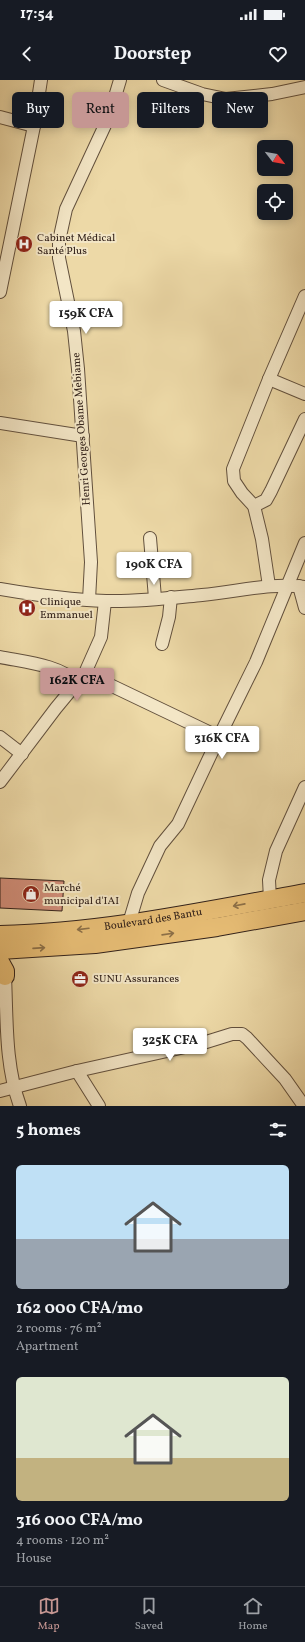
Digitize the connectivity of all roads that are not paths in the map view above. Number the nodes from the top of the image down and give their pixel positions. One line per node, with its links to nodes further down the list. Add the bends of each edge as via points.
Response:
1 (41, 80): 5 (street)
2 (120, 80): 16 (street, Henri Georges Obame Mebiame, via 106,123 66,209 59,241 59,258 74,331)
3 (163, 80): 4 (street, via 226,99)
4 (305, 87)
5 (39, 92)
6 (0, 117): 7 (street)
7 (12, 120)
8 (33, 128): 9 (street)
9 (6, 230): 10 (street)
10 (0, 292)
11 (305, 296): 12 (street)
12 (269, 379): 13 (street); 17 (street, via 233,469 234,481)
13 (305, 394)
14 (305, 419): 17 (street, via 266,500)
15 (0, 423): 16 (street)
16 (83, 436): 25 (street, Henri Georges Obame Mebiame, via 91,562)
17 (254, 506): 20 (street)
18 (150, 538): 24 (street)
19 (305, 543): 21 (street)
20 (269, 586): 21 (street); 23 (street)
21 (297, 586): 27 (street); 33 (street)
22 (0, 589): 25 (street, via 48,597)
23 (171, 597): 24 (street); 28 (street)
24 (154, 598): 26 (street)
25 (89, 600): 26 (street)
26 (105, 601): 30 (street, via 101,637)
27 (305, 608)
28 (162, 644)
29 (0, 657): 31 (street, via 55,669)
30 (85, 673): 31 (street); 33 (street)
31 (77, 683): 34 (street)
32 (0, 737): 34 (street)
33 (219, 737): 40 (street, via 178,824 160,846 138,893)
34 (22, 754): 35 (street)
35 (0, 782)
36 (305, 787): 38 (street, via 276,851 269,880)
37 (305, 893): 38 (highway, Boulevard des Bantu)
38 (270, 899): 40 (highway, Boulevard des Bantu, one-way to 40)
39 (305, 911): 44 (highway, Boulevard des Bantu, one-way to 39, via 95,944 217,927)
40 (129, 923): 42 (highway, Boulevard des Bantu, one-way to 42)
41 (0, 929): 42 (highway)
42 (63, 932): 43 (highway, Boulevard des Bantu)
43 (0, 935)
44 (0, 950)
45 (2, 969): 47 (street)
46 (77, 1071): 47 (street); 50 (street); 51 (street, via 239,1033 247,1038 285,1079)
47 (13, 1088): 48 (street); 49 (street)
48 (0, 1091)
49 (20, 1106)
50 (99, 1106)
51 (304, 1106)

